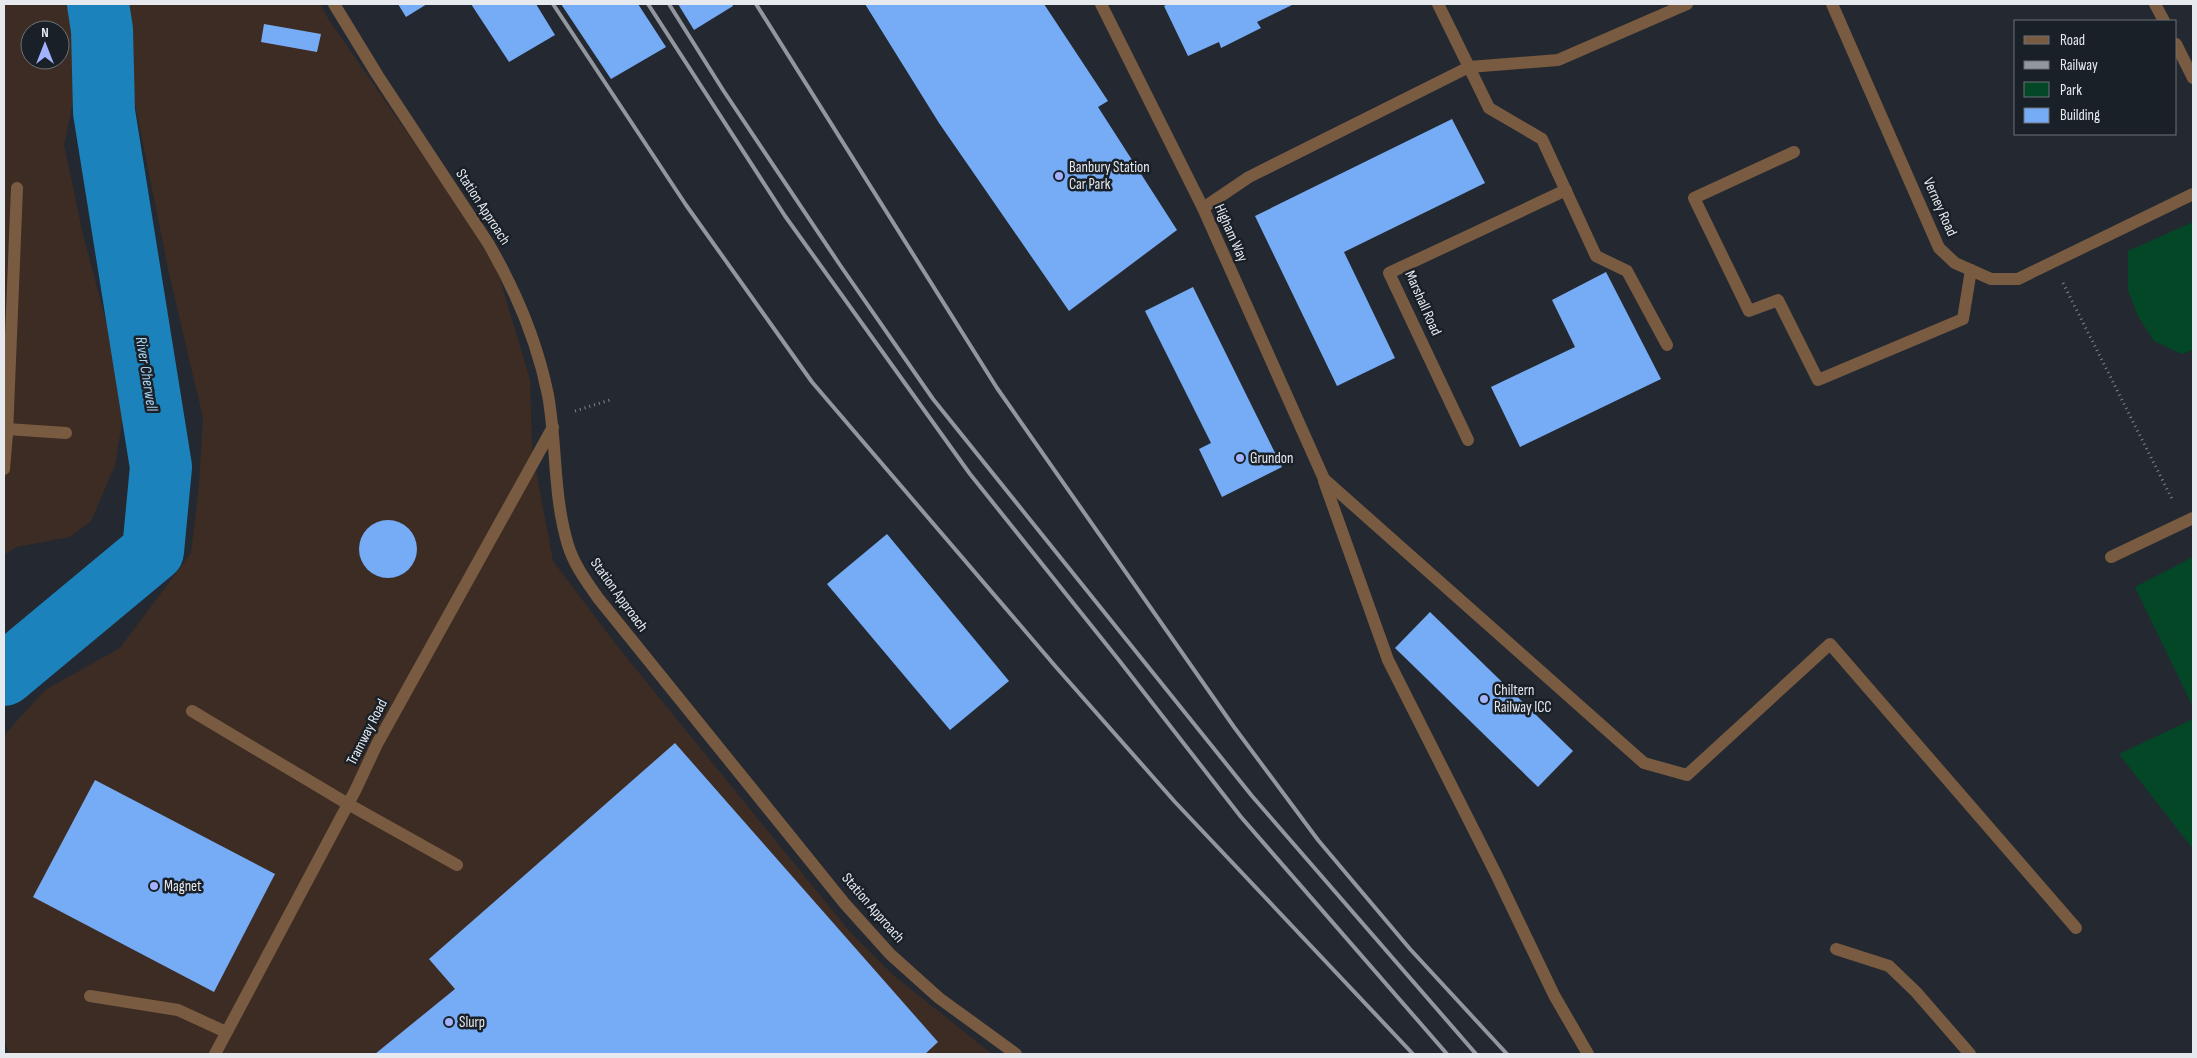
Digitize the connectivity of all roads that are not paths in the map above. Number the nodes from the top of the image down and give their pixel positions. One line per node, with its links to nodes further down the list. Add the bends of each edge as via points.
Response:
1 (334, 4): 18 (street, Station Approach, via 504,269 538,354)
2 (1101, 4): 15 (street, Higham Way)
3 (1438, 4): 9 (street)
4 (1688, 4): 9 (street, via 1558,60)
5 (1832, 4): 16 (street, Verney Road, via 1939,248 1955,263)
6 (2155, 4): 7 (street)
7 (2163, 20)
8 (2177, 46): 10 (street)
9 (1469, 67): 13 (street, via 1489,108 1542,139); 15 (street, via 1249,177)
10 (2193, 78)
11 (1794, 152): 16 (street, via 1694,198 1749,311 1778,300 1818,380 1963,319)
12 (16, 188): 19 (street)
13 (1566, 190): 17 (street, via 1596,256 1627,271); 21 (street, Marshall Road, via 1389,273)
14 (2193, 194): 16 (street, Verney Road, via 2018,279 1991,279)
15 (1203, 208): 23 (street, Higham Way)
16 (1971, 270)
17 (1667, 345)
18 (553, 427): 27 (street, Tramway Road); 34 (street, Station Approach, via 561,518 580,571 598,598 845,904 890,954 939,998)
19 (7, 429): 20 (street); 22 (street)
20 (66, 434)
21 (1468, 440)
22 (4, 469)
23 (1324, 479): 29 (street, via 1644,763 1688,775 1830,644); 35 (street, Higham Way, via 1388,660 1554,995)
24 (2188, 520): 25 (street)
25 (2111, 557)
26 (192, 711): 27 (street)
27 (348, 804): 28 (street); 32 (street, Tramway Road)
28 (457, 865)
29 (2076, 928)
30 (1836, 949): 36 (street, via 1889,966)
31 (90, 996): 32 (street, via 178,1010)
32 (226, 1032): 33 (street, Tramway Road)
33 (215, 1054)
34 (1016, 1054)
35 (1588, 1054)
36 (1970, 1054)

